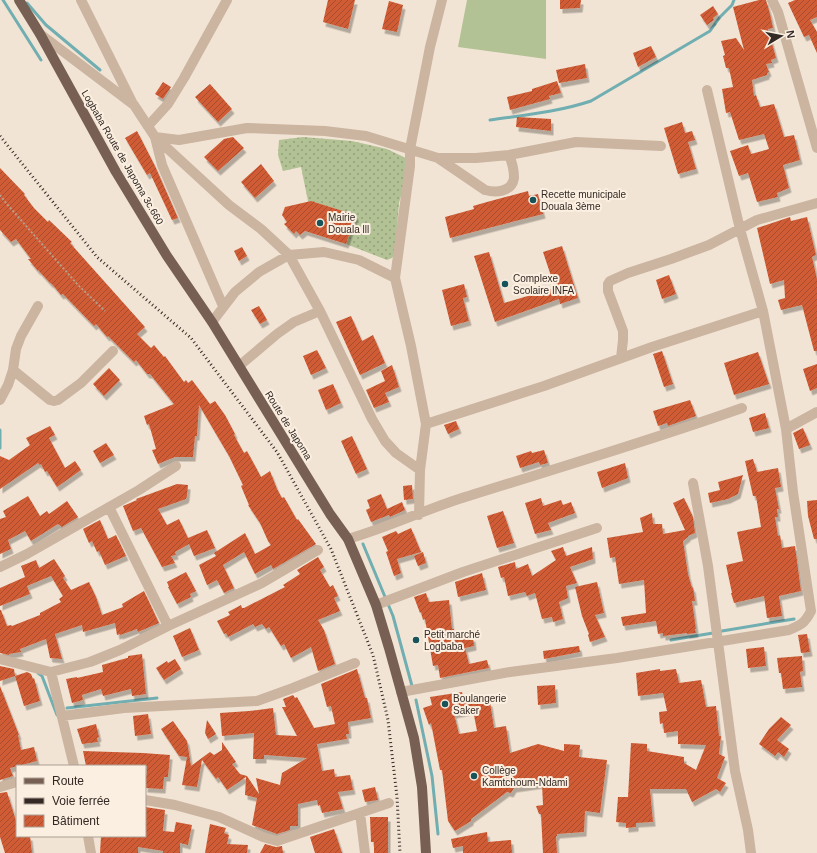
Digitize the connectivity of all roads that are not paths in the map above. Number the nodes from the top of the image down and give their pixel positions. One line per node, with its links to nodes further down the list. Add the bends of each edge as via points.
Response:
1 (19, 0): 6 (main road, Logbaba Route de Japoma 3c.660)
2 (81, 0): 8 (street)
3 (227, 0): 9 (street, via 168,104)
4 (442, 0): 13 (street, via 430,46)
5 (772, 0): 12 (street, via 778,12)
6 (40, 34): 8 (street); 24 (main road, Logbaba Route de Japoma 3c.660, via 116,172 167,256)
7 (707, 90): 17 (street)
8 (134, 105): 9 (street)
9 (148, 126): 10 (street)
10 (155, 137): 13 (street, via 179,140 247,128 325,131 366,136); 18 (street, via 229,205 261,229); 21 (street, via 162,165)
11 (661, 146): 14 (street, via 576,142)
12 (817, 148)
13 (410, 149): 15 (street); 19 (street)
14 (509, 155): 15 (street); 15 (street, via 514,179 502,191 493,193)
15 (438, 158)
16 (817, 203): 17 (street, via 757,220)
17 (740, 229): 23 (street); 26 (street, via 709,245 610,281 608,291 623,331)
18 (289, 255): 19 (street, via 324,252 359,260); 21 (street, via 259,272 234,292); 22 (street)
19 (395, 278): 32 (street)
20 (38, 306): 28 (street, via 16,349)
21 (223, 306): 24 (street)
22 (320, 311): 27 (street, via 294,322); 35 (street, via 384,441)
23 (763, 311): 26 (street); 33 (street)
24 (212, 322): 27 (main road, Route de Japoma)
25 (113, 351): 28 (street, via 81,383 54,401)
26 (621, 358): 32 (street)
27 (239, 366): 40 (main road, Route de Japoma)
28 (13, 370): 29 (street)
29 (0, 400)
30 (742, 408): 38 (street)
31 (817, 412): 33 (street)
32 (426, 424): 35 (street)
33 (786, 429): 45 (street, via 811,611 802,625 789,630)
34 (176, 466): 37 (street)
35 (420, 470): 38 (street)
36 (693, 483): 45 (street)
37 (109, 507): 42 (street); 44 (street)
38 (418, 514): 40 (street)
39 (597, 528): 43 (street, via 463,572)
40 (348, 539): 43 (main road, Route de Japoma)
41 (318, 550): 44 (street, via 262,583)
42 (0, 568)
43 (376, 605): 49 (main road, Route de Japoma)
44 (168, 626): 48 (street, via 90,662)
45 (718, 642): 49 (street, via 510,672); 61 (street, via 735,771)
46 (0, 659): 48 (street)
47 (355, 663): 50 (street, via 257,701 124,708)
48 (51, 672): 50 (street)
49 (401, 692): 60 (main road, Route de Japoma, via 414,738 422,787)
50 (62, 716): 51 (street)
51 (74, 765)
52 (16, 782): 53 (street)
53 (0, 787)
54 (146, 800): 56 (street, via 219,817 277,841)
55 (389, 803): 56 (street)
56 (360, 813): 59 (street)
57 (88, 837): 58 (street)
58 (91, 853)
59 (365, 853)
60 (426, 853)
61 (751, 853)

